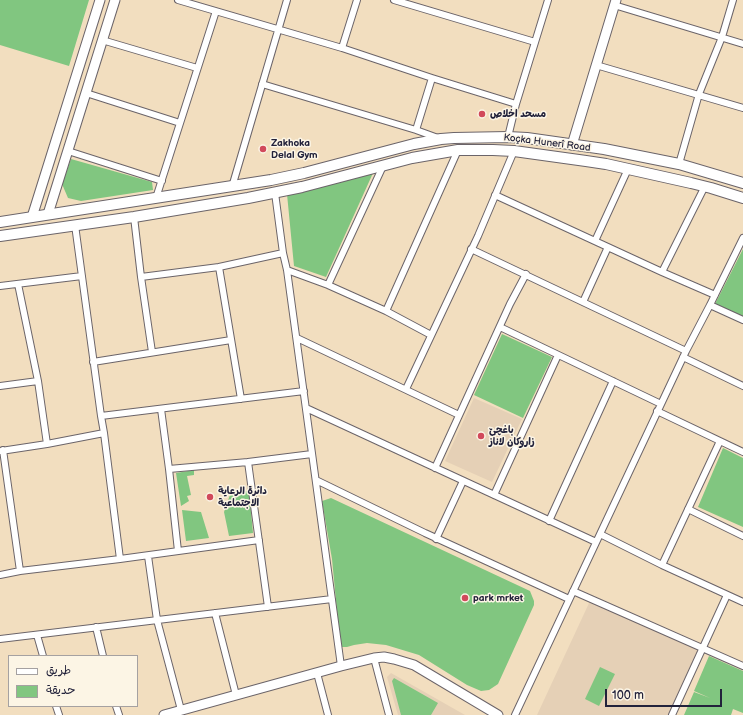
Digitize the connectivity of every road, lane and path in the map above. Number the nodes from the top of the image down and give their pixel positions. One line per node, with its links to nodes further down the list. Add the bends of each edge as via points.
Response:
1 (100, 0): 46 (street)
2 (115, 0): 13 (street)
3 (178, 0): 10 (street)
4 (287, 0): 11 (street)
5 (357, 0): 16 (street)
6 (394, 0): 14 (street)
7 (548, 0): 14 (street)
8 (733, 0): 12 (street)
9 (615, 2): 12 (street); 17 (street)
10 (216, 11): 11 (street); 18 (street)
11 (278, 29): 16 (street); 20 (street)
12 (722, 38): 15 (street); 22 (street)
13 (102, 40): 18 (street); 21 (street)
14 (535, 42): 23 (street)
15 (743, 44)
16 (342, 48): 19 (street)
17 (596, 65): 22 (street); 29 (street)
18 (197, 68): 25 (street)
19 (432, 78): 23 (street); 26 (street)
20 (262, 84): 26 (street); 39 (street)
21 (86, 93): 25 (street); 31 (street)
22 (699, 94): 24 (street); 33 (street)
23 (516, 104): 27 (street)
24 (743, 108)
25 (180, 123): 36 (street)
26 (416, 130): 28 (street)
27 (508, 137): 28 (main road, Koçka Hunerî Road); 29 (main road, Koçka Hunerî Road)
28 (441, 139): 39 (main road, Koçka Hunerî Road, via 304,173)
29 (572, 145): 33 (main road, Koçka Hunerî Road)
30 (458, 150): 32 (main road); 34 (main road); 68 (street)
31 (68, 151): 36 (street); 45 (street)
32 (514, 151): 35 (main road); 42 (street)
33 (678, 164): 37 (main road, Koçka Hunerî Road)
34 (383, 166): 40 (main road); 63 (street)
35 (628, 169): 38 (main road); 52 (street)
36 (162, 181): 43 (street)
37 (739, 182): 41 (main road)
38 (704, 186): 41 (main road); 58 (street)
39 (232, 187): 43 (main road, Koçka Hunerî Road)
40 (275, 193): 47 (main road); 55 (street)
41 (730, 194): 44 (main road)
42 (495, 195): 52 (street); 54 (street)
43 (156, 198): 45 (main road, Koçka Hunerî Road)
44 (743, 198)
45 (48, 214): 46 (main road, Koçka Hunerî Road)
46 (32, 217): 48 (main road, Koçka Hunerî Road)
47 (134, 217): 49 (main road); 61 (street)
48 (0, 222)
49 (75, 225): 50 (main road); 60 (street)
50 (0, 236)
51 (743, 238): 65 (street)
52 (595, 241): 53 (street)
53 (608, 247): 58 (street); 66 (street)
54 (472, 249): 59 (street); 71 (street)
55 (284, 254): 56 (street); 57 (street)
56 (219, 267): 61 (street); 73 (street)
57 (287, 270): 63 (street); 72 (street)
58 (662, 272): 65 (street)
59 (526, 274): 66 (street); 70 (street)
60 (82, 276): 62 (street); 77 (street)
61 (141, 278): 74 (street)
62 (18, 284): 64 (street); 78 (street)
63 (328, 285): 68 (street)
64 (0, 286)
65 (715, 295): 67 (street)
66 (583, 302): 75 (street)
67 (710, 305): 69 (street); 75 (street)
68 (386, 311): 71 (street)
69 (743, 320)
70 (500, 327): 76 (street); 89 (street)
71 (431, 335): 82 (street)
72 (296, 338): 82 (street); 83 (street)
73 (231, 340): 74 (street); 84 (street)
74 (152, 352): 77 (street)
75 (684, 354): 81 (street); 85 (street)
76 (558, 355): 79 (street); 102 (street)
77 (93, 362): 90 (street)
78 (38, 381): 80 (street); 93 (street)
79 (613, 381): 85 (street); 104 (street)
80 (0, 386)
81 (743, 386)
82 (406, 389): 89 (street)
83 (304, 391): 84 (street); 86 (street)
84 (241, 399): 87 (street)
85 (661, 404): 88 (street)
86 (306, 408): 96 (street); 98 (street)
87 (161, 409): 90 (street); 99 (street)
88 (658, 411): 92 (street); 105 (street)
89 (460, 415): 98 (street)
90 (101, 416): 91 (street)
91 (104, 433): 93 (street); 112 (street)
92 (720, 441): 95 (street); 103 (street)
93 (47, 444): 94 (street)
94 (1, 451): 114 (street)
95 (743, 452)
96 (312, 454): 97 (street); 100 (street)
97 (248, 462): 99 (street); 108 (street)
98 (436, 468): 101 (street)
99 (169, 469): 110 (street)
100 (316, 480): 107 (street); 118 (street)
101 (463, 481): 102 (street); 107 (street)
102 (494, 495): 104 (street)
103 (688, 509): 106 (street); 113 (street)
104 (549, 521): 109 (street)
105 (600, 534): 109 (street); 113 (street)
106 (743, 536)
107 (436, 539): 119 (street)
108 (258, 540): 110 (street); 121 (street)
109 (596, 542): 116 (street)
110 (178, 552): 111 (street)
111 (148, 556): 112 (street); 123 (street)
112 (120, 559): 114 (street)
113 (662, 565): 117 (street)
114 (20, 571): 115 (street)
115 (0, 575)
116 (573, 591): 119 (street); 127 (street)
117 (727, 595): 120 (street); 127 (street)
118 (332, 599): 121 (street); 131 (street)
119 (569, 599): 140 (street)
120 (743, 602)
121 (268, 607): 122 (street)
122 (215, 613): 123 (street); 134 (street)
123 (157, 620): 124 (street); 135 (street)
124 (96, 628): 125 (street); 129 (street)
125 (37, 635): 126 (street); 128 (street)
126 (0, 639)
127 (702, 648): 132 (street); 141 (street)
128 (43, 655)
129 (104, 655)
130 (374, 658): 131 (street); 138 (street); 139 (street, via 394,659 414,665)
131 (342, 666): 133 (street)
132 (743, 666)
133 (317, 673): 134 (street); 137 (street)
134 (236, 695): 135 (street)
135 (181, 710): 136 (street)
136 (164, 715)
137 (328, 715)
138 (389, 715)
139 (498, 715)
140 (515, 715)
141 (672, 715)

